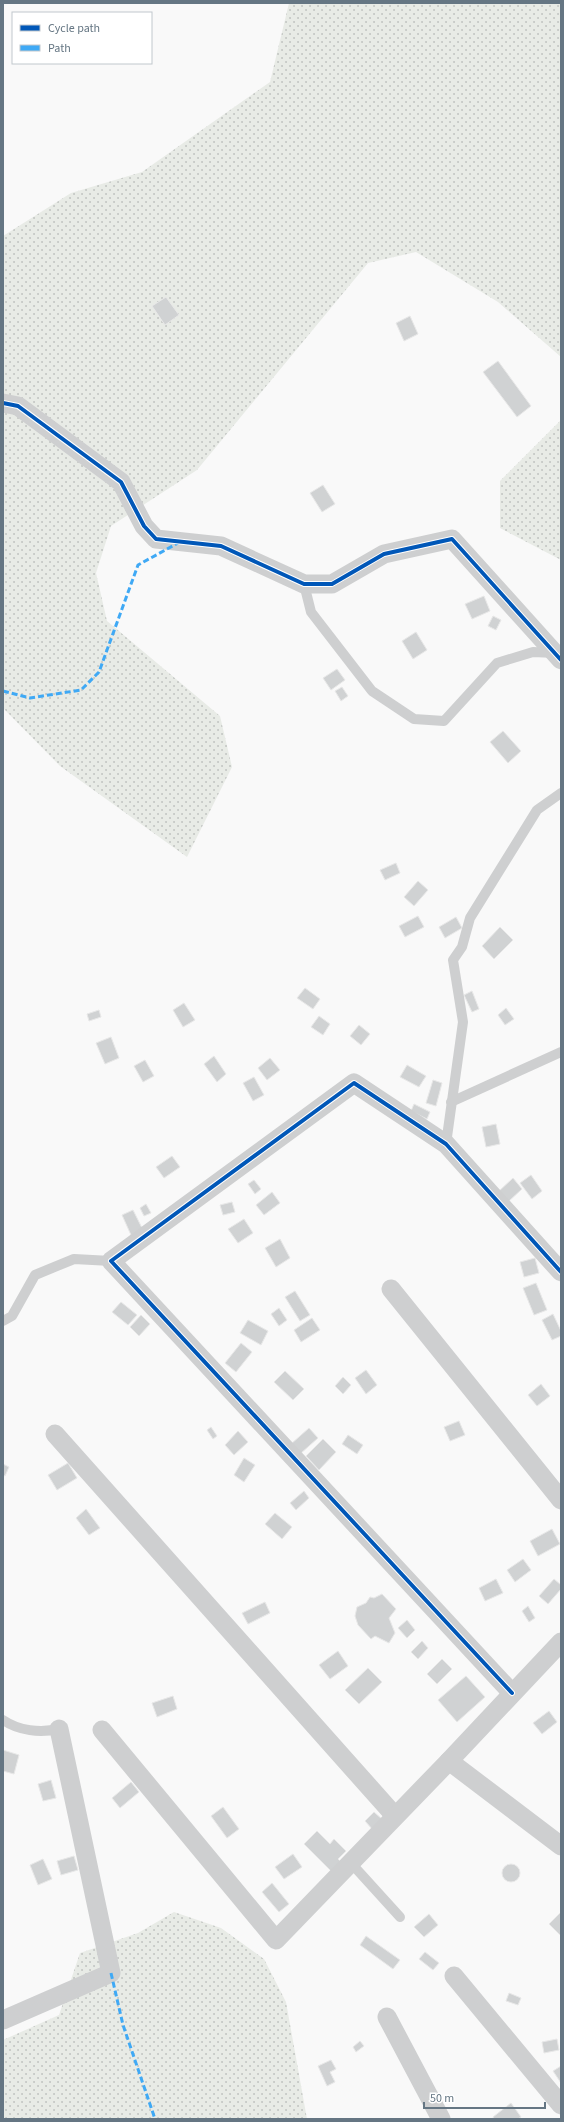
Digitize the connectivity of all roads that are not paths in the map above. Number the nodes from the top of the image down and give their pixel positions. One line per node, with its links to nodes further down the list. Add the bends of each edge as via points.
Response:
1 (3, 403): 2 (street, via 18,406 121,482 144,526 156,539 221,546)
2 (304, 584): 3 (street, via 332,584 384,554 452,539); 3 (lane, via 311,612 372,691 414,720 444,721 497,663 533,652)
3 (559, 656)
4 (561, 793): 6 (lane, via 537,810 470,918 462,947 452,960 463,1022)
5 (561, 1052): 6 (lane)
6 (452, 1102): 7 (lane)
7 (446, 1144): 8 (street, via 354,1083); 9 (street)
8 (111, 1261): 11 (lane, via 74,1259 35,1275 12,1316); 15 (street)
9 (561, 1272)
10 (391, 1289): 13 (street)
11 (3, 1321)
12 (55, 1434): 20 (street)
13 (561, 1500)
14 (561, 1642): 15 (street)
15 (512, 1693): 19 (street)
16 (3, 1720): 17 (lane, via 11,1725 43,1732)
17 (59, 1729): 26 (street, via 111,1973)
18 (102, 1730): 22 (street, via 276,1940)
19 (450, 1761): 20 (street); 21 (street)
20 (396, 1816): 22 (street)
21 (561, 1846)
22 (351, 1863): 23 (lane)
23 (400, 1917)
24 (454, 1976): 27 (street)
25 (387, 2017): 28 (street)
26 (3, 2020)
27 (561, 2105)
28 (441, 2119)

